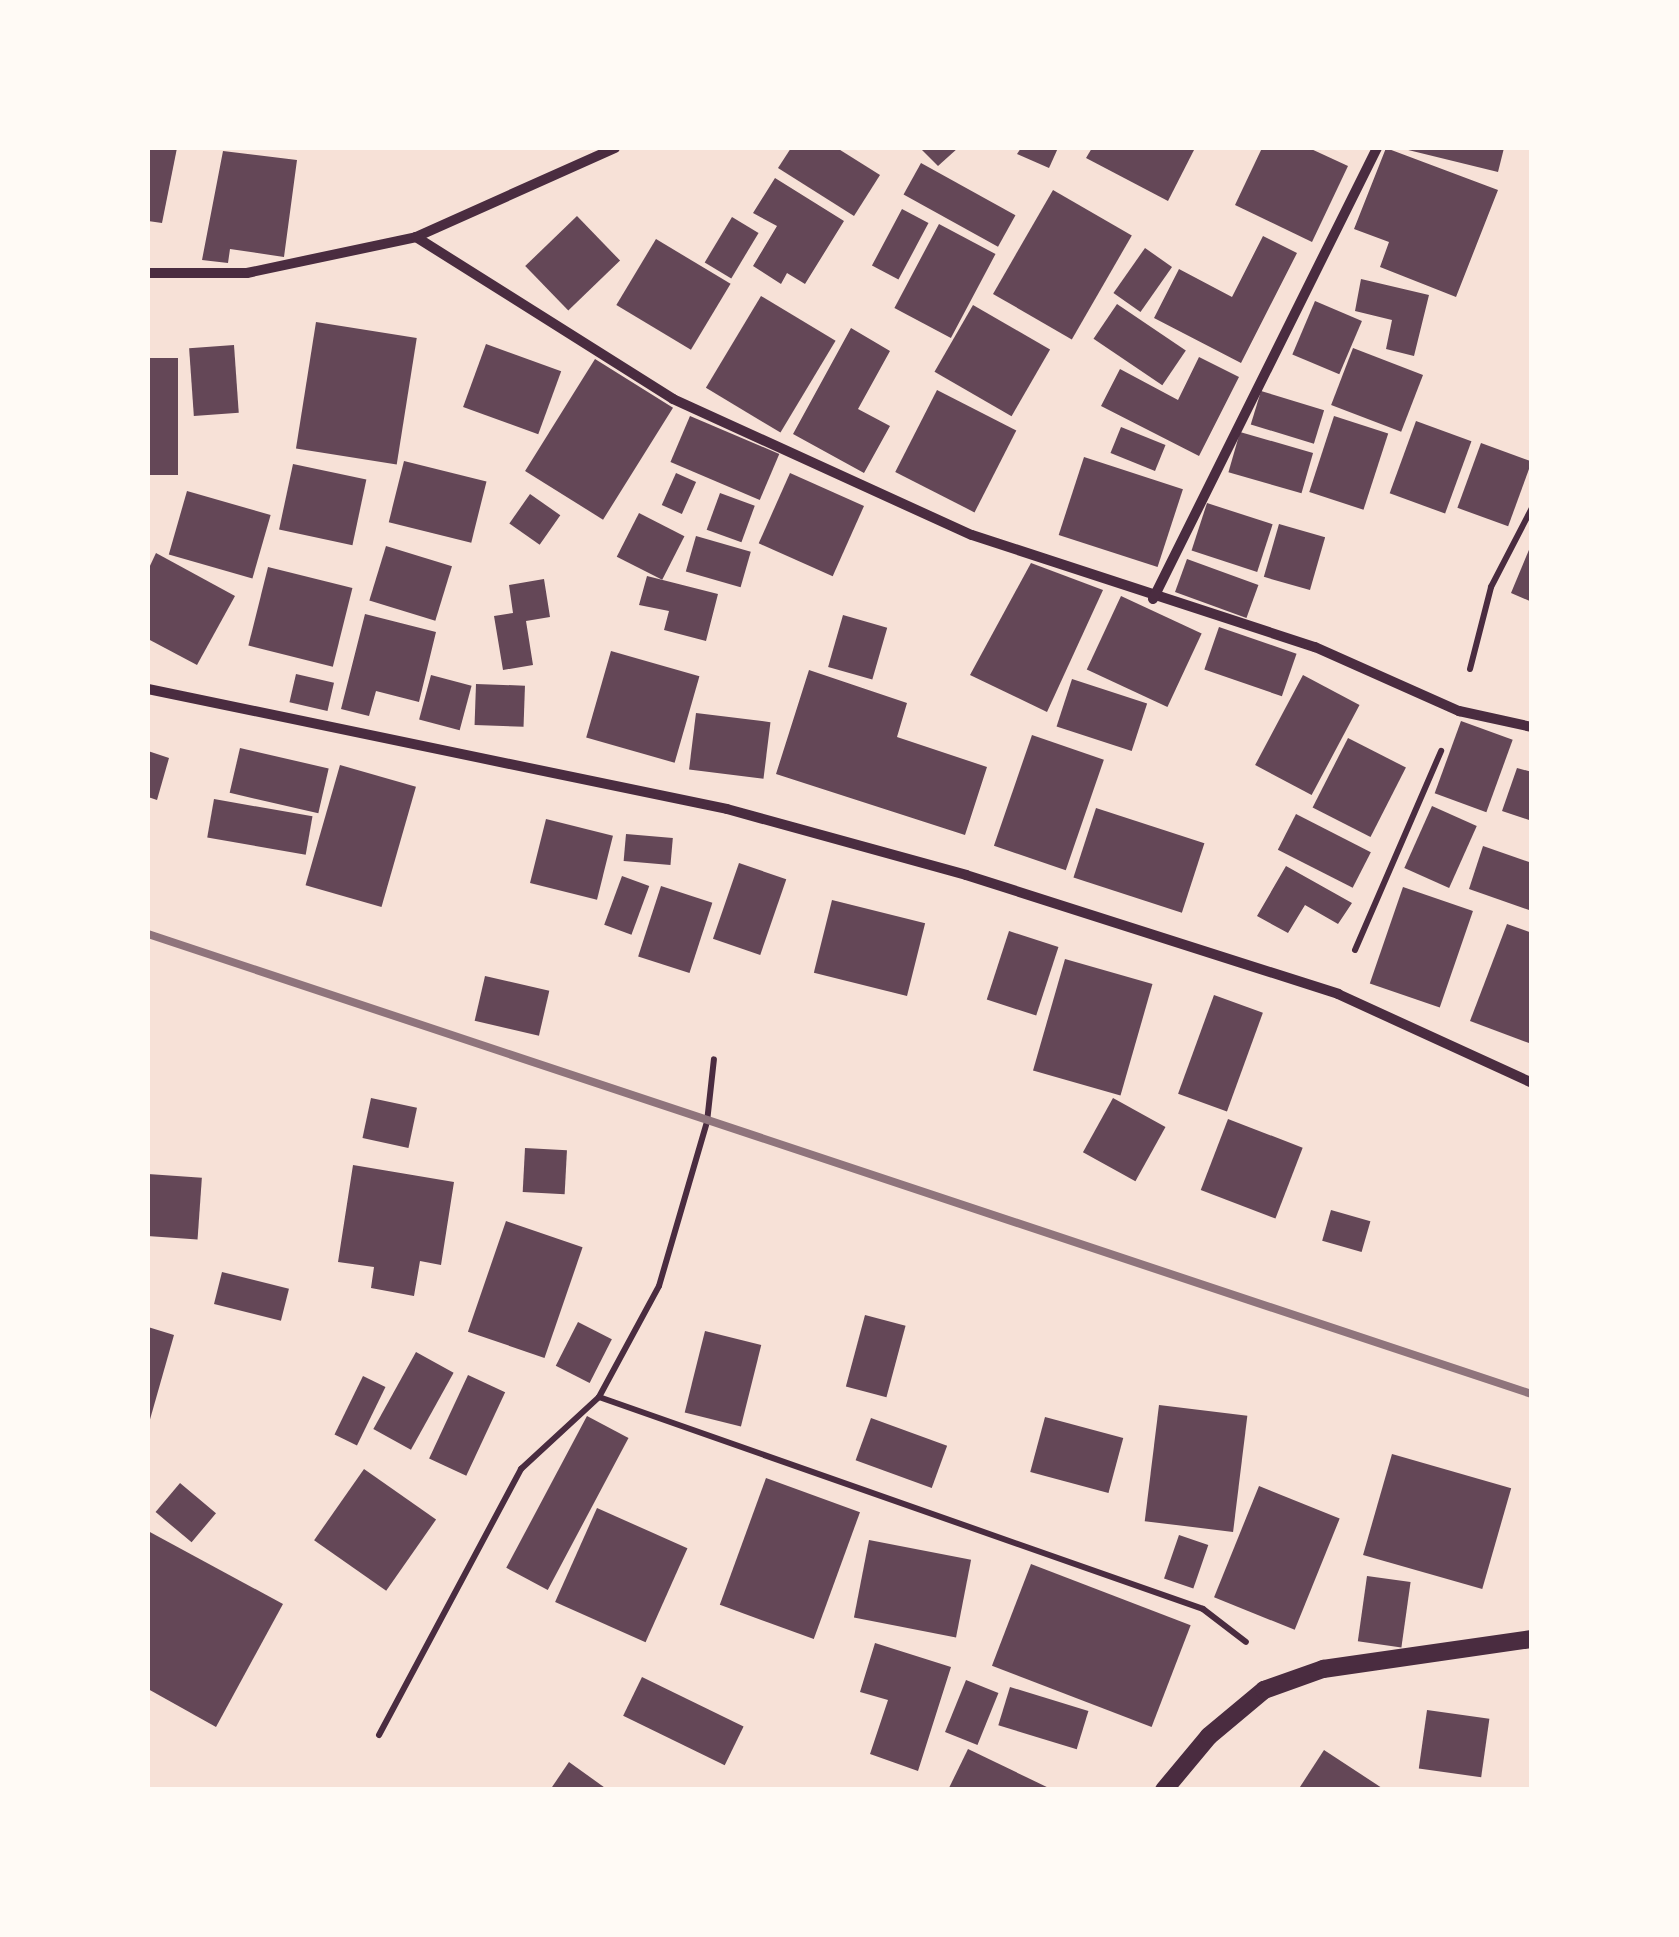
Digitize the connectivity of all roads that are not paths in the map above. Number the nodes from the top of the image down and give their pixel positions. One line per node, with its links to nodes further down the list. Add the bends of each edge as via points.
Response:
1 (615, 148): 3 (street)
2 (1377, 148): 5 (street)
3 (416, 237): 4 (street, via 246,273); 5 (street, via 673,400 972,535)
4 (148, 273)
5 (1154, 598): 7 (street, via 1315,647 1459,711)
6 (148, 690): 8 (street, via 727,809 966,875 1338,994)
7 (1532, 727)
8 (1532, 1083)
9 (1532, 1639): 10 (street, via 1323,1668 1264,1690 1209,1736)
10 (1164, 1790)

